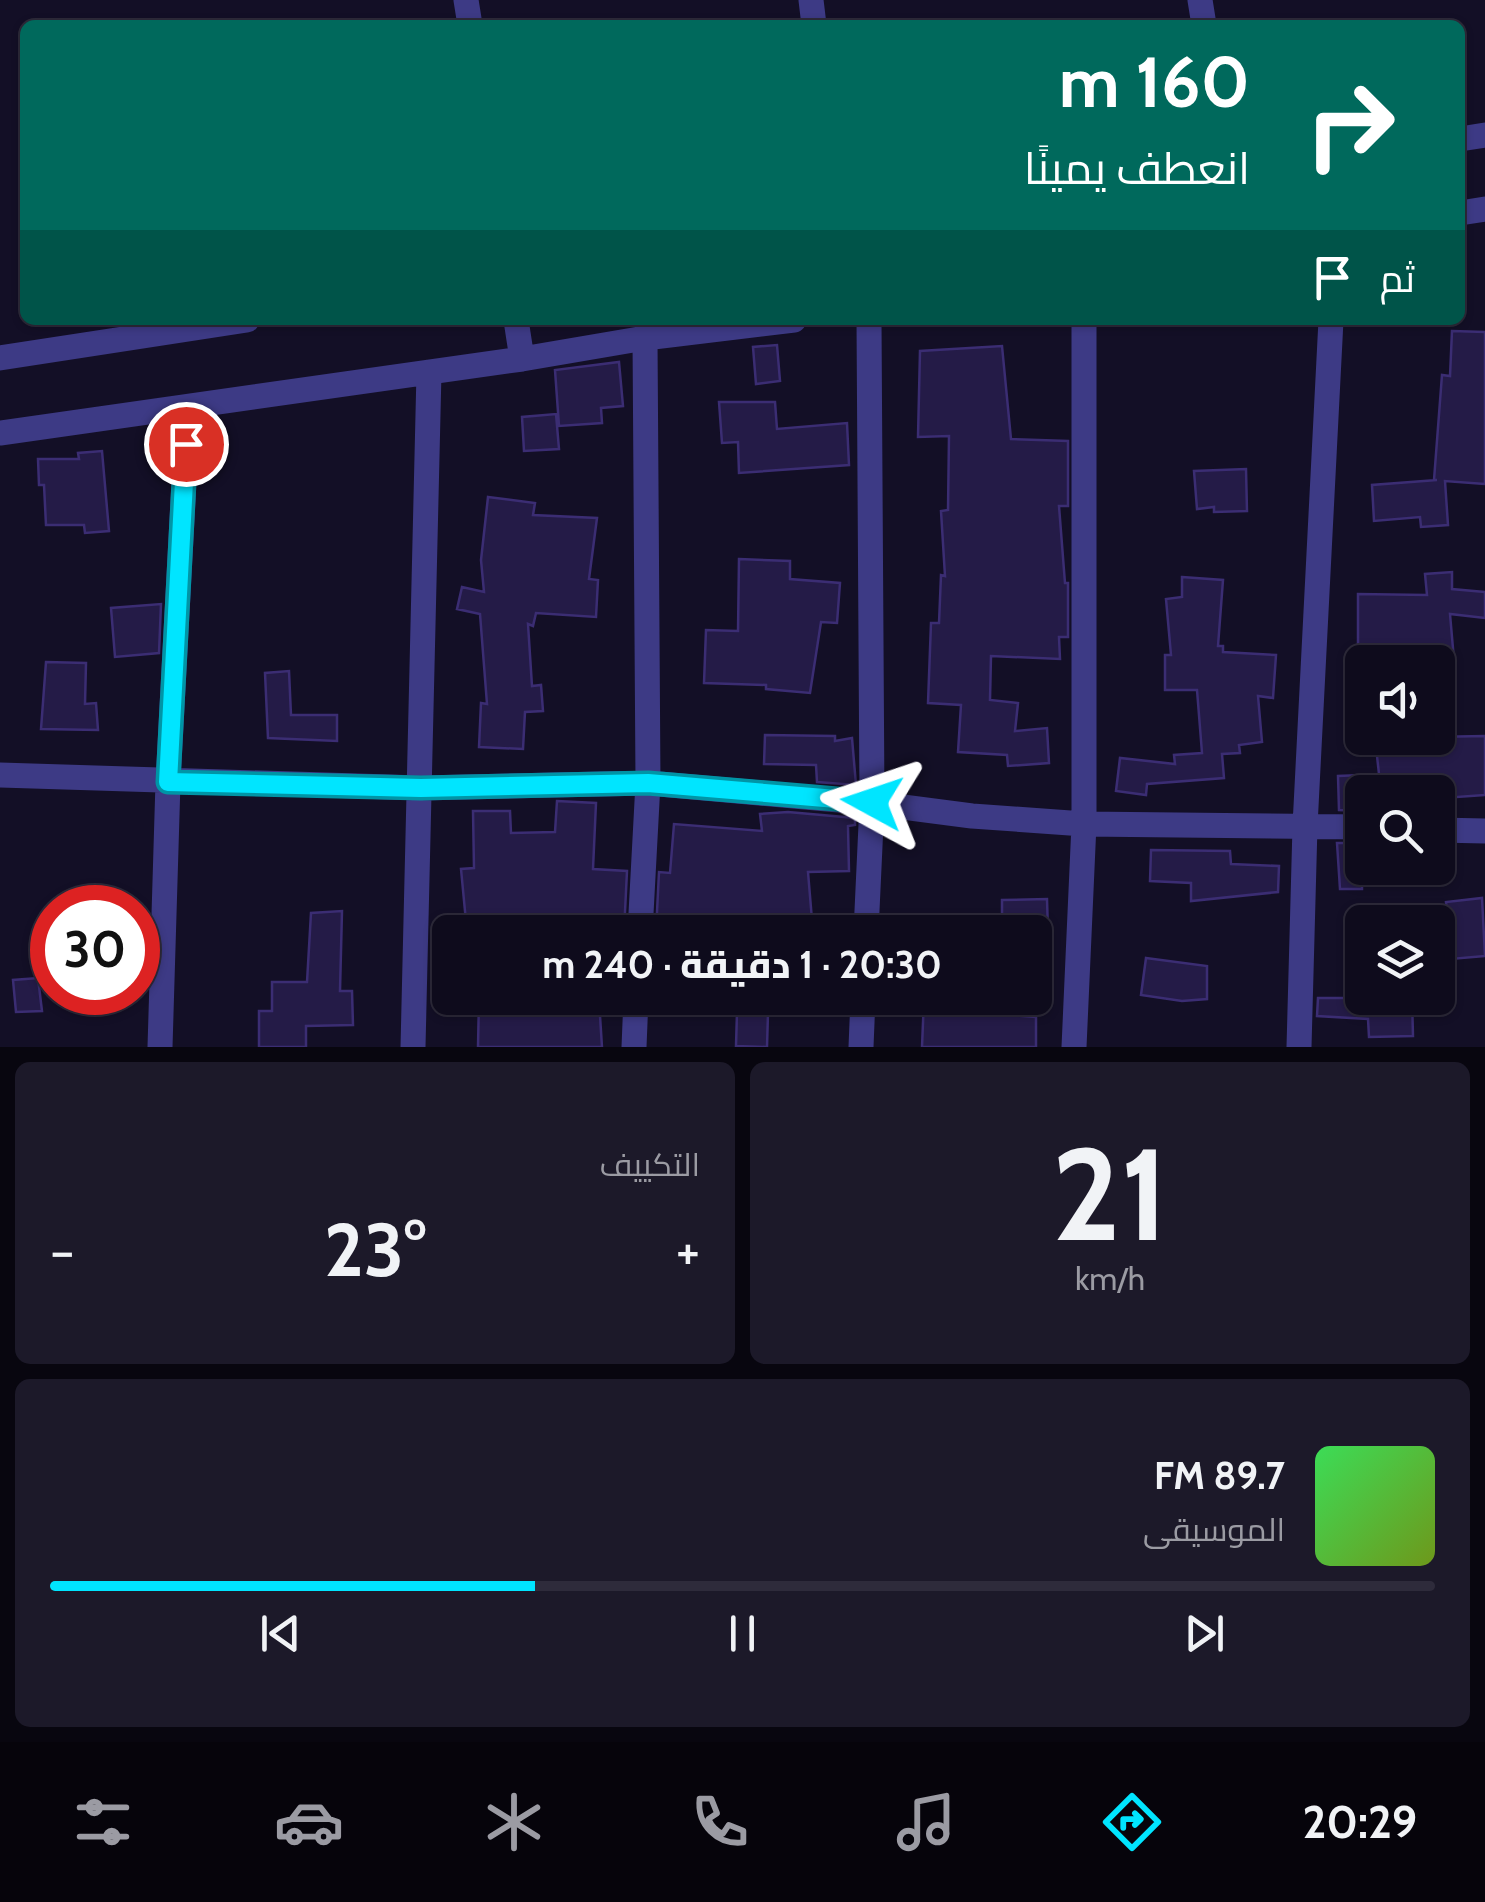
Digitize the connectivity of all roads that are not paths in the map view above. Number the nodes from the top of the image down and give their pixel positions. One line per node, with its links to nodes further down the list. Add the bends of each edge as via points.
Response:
1 (214, 325): 8 (street)
2 (517, 325): 9 (street)
3 (753, 325): 7 (street)
4 (869, 325): 17 (street)
5 (1084, 325): 18 (street)
6 (1331, 325): 19 (street)
7 (646, 338): 9 (street); 15 (street)
8 (0, 358)
9 (522, 359): 10 (street)
10 (429, 372): 11 (street); 16 (street)
11 (188, 407): 12 (street); 14 (street)
12 (0, 433)
13 (0, 775): 14 (street)
14 (168, 782): 16 (street); 27 (street)
15 (648, 783): 16 (street); 17 (street); 23 (street)
16 (421, 788): 28 (street)
17 (872, 802): 18 (street); 24 (street)
18 (1084, 824): 19 (street); 31 (street)
19 (1305, 826): 20 (street); 32 (street)
20 (1345, 827)
21 (1455, 830): 22 (street)
22 (1485, 831)
23 (641, 915)
24 (867, 915)
25 (635, 1015): 29 (street)
26 (862, 1015): 30 (street)
27 (160, 1047)
28 (413, 1047)
29 (634, 1047)
30 (861, 1047)
31 (1074, 1047)
32 (1299, 1047)

